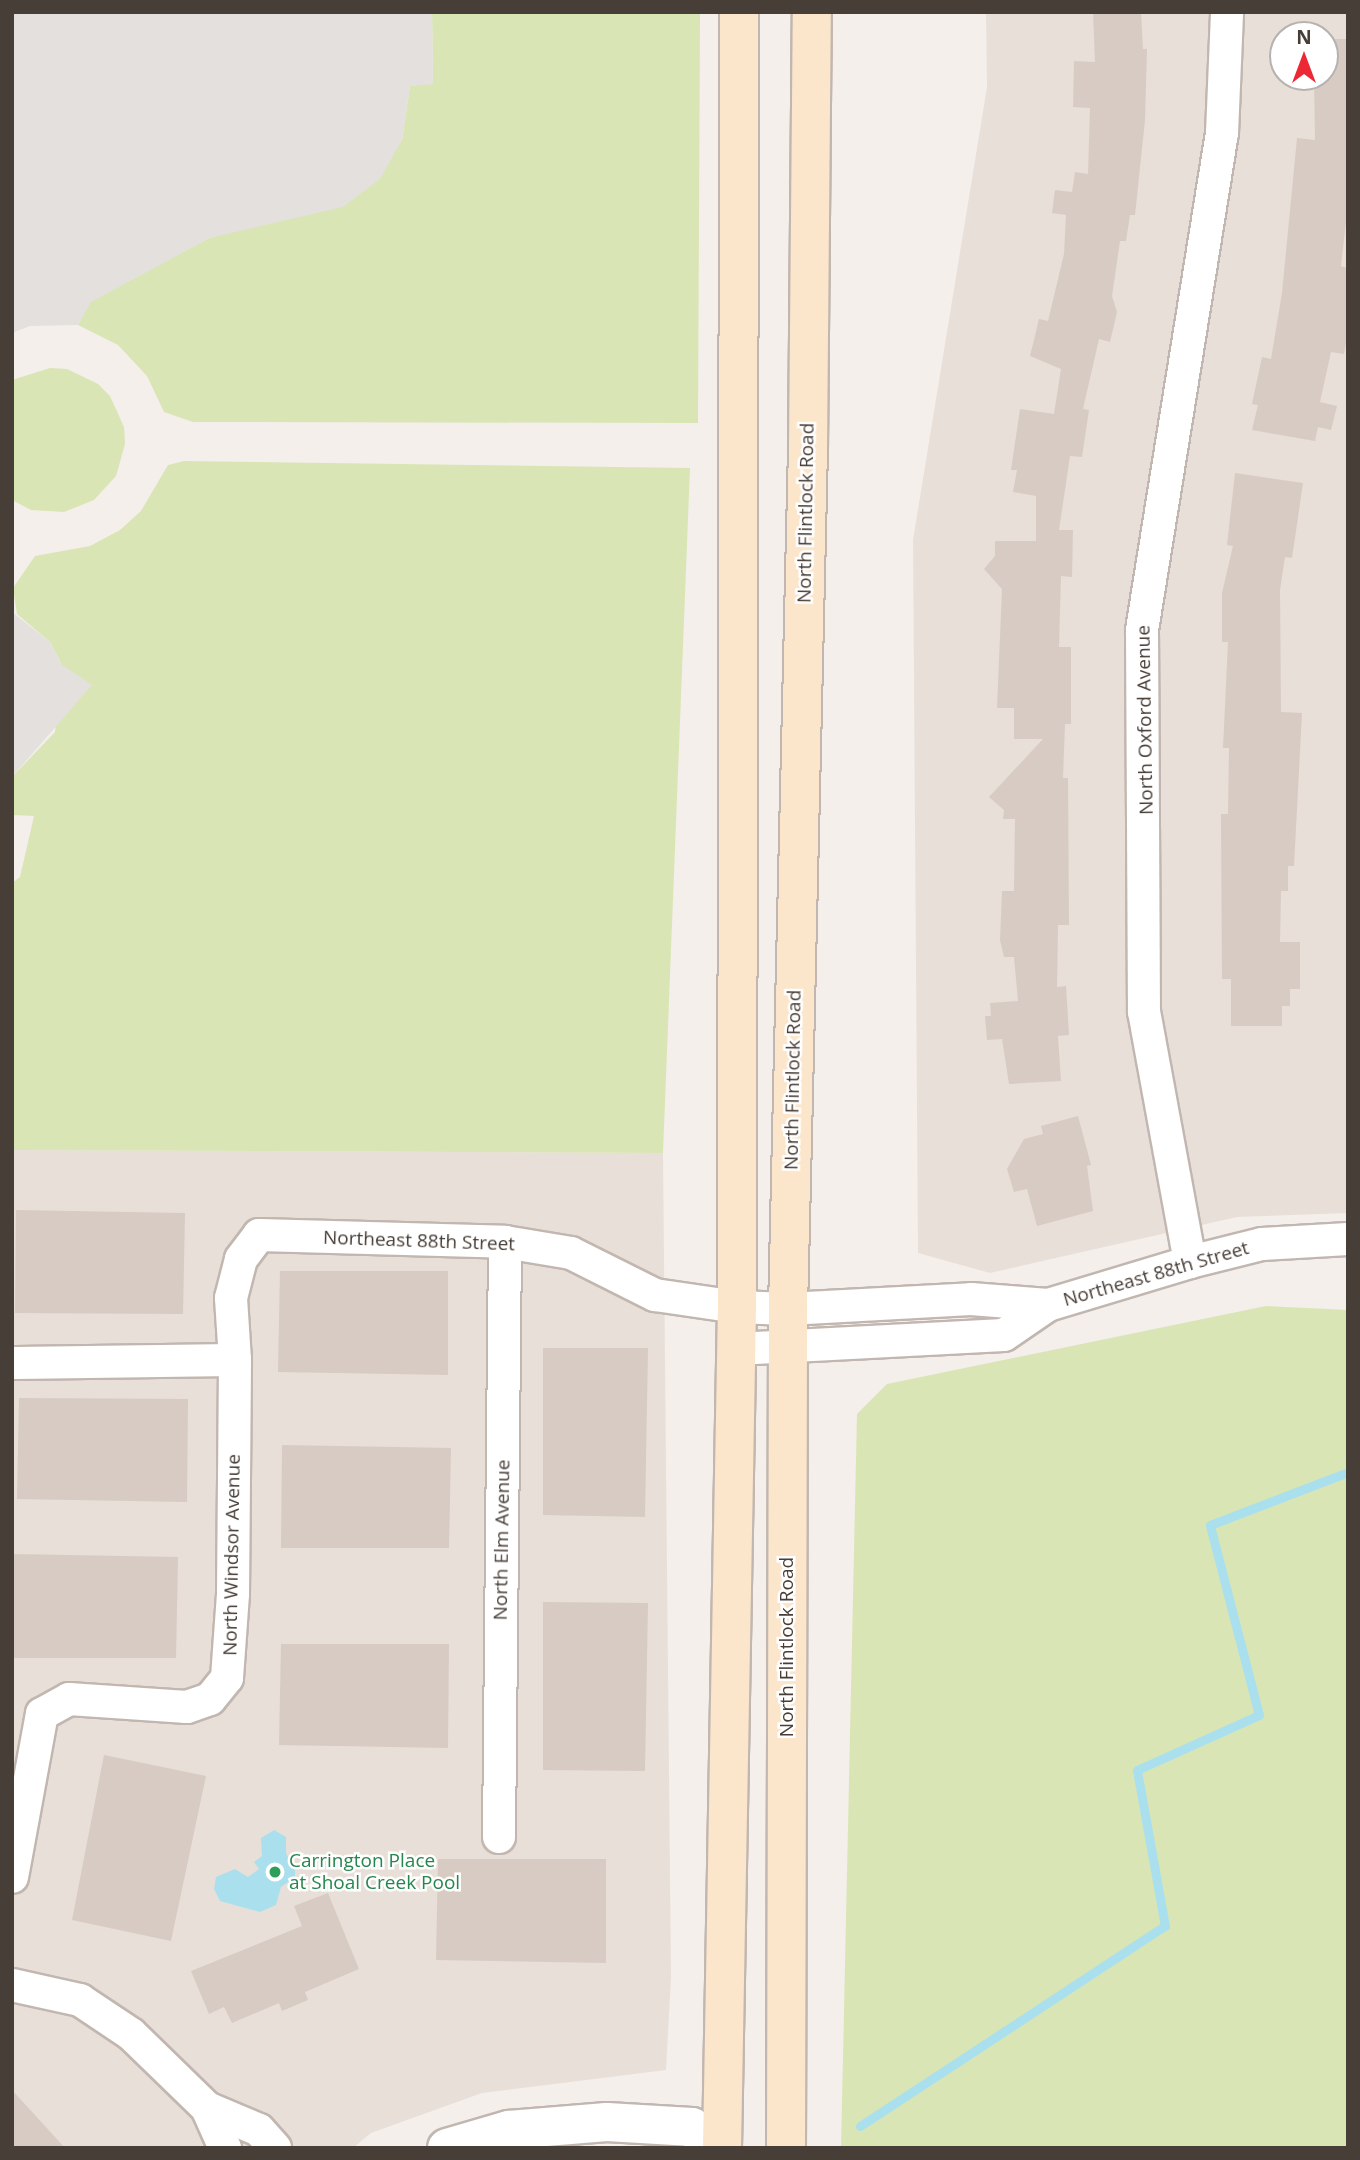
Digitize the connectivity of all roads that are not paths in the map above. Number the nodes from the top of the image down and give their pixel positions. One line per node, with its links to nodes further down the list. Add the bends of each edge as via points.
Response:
1 (739, 12): 8 (main road)
2 (812, 12): 9 (main road, North Flintlock Road)
3 (1227, 12): 6 (street, North Oxford Avenue, via 1222,133 1142,630 1144,1012)
4 (1348, 1239): 6 (street, Northeast 88th Street, via 1262,1244)
5 (505, 1242): 8 (street, Northeast 88th Street, via 571,1253 655,1295); 12 (street, Northeast 88th Street, via 259,1235 241,1259 231,1298); 14 (street, North Elm Avenue)
6 (1190, 1262): 7 (street, Northeast 88th Street)
7 (1048, 1305): 9 (street, Northeast 88th Street, via 971,1299); 11 (street, Northeast 88th Street, via 1004,1335)
8 (737, 1307): 9 (street, Northeast 88th Street); 10 (main road)
9 (788, 1309): 11 (main road, North Flintlock Road)
10 (736, 1349): 11 (street); 22 (main road)
11 (788, 1349): 23 (main road, North Flintlock Road)
12 (235, 1360): 13 (street); 15 (street, North Windsor Avenue, via 232,1648 227,1678 209,1699 187,1707 69,1699 42,1714)
13 (12, 1363)
14 (499, 1837)
15 (12, 1877)
16 (12, 1985): 17 (street, via 80,2000 131,2034)
17 (207, 2108): 18 (street); 19 (street, via 259,2130)
18 (225, 2148)
19 (275, 2148)
20 (447, 2148): 21 (street, via 509,2130 607,2122 692,2127)
21 (716, 2148)
22 (722, 2148)
23 (786, 2148)

